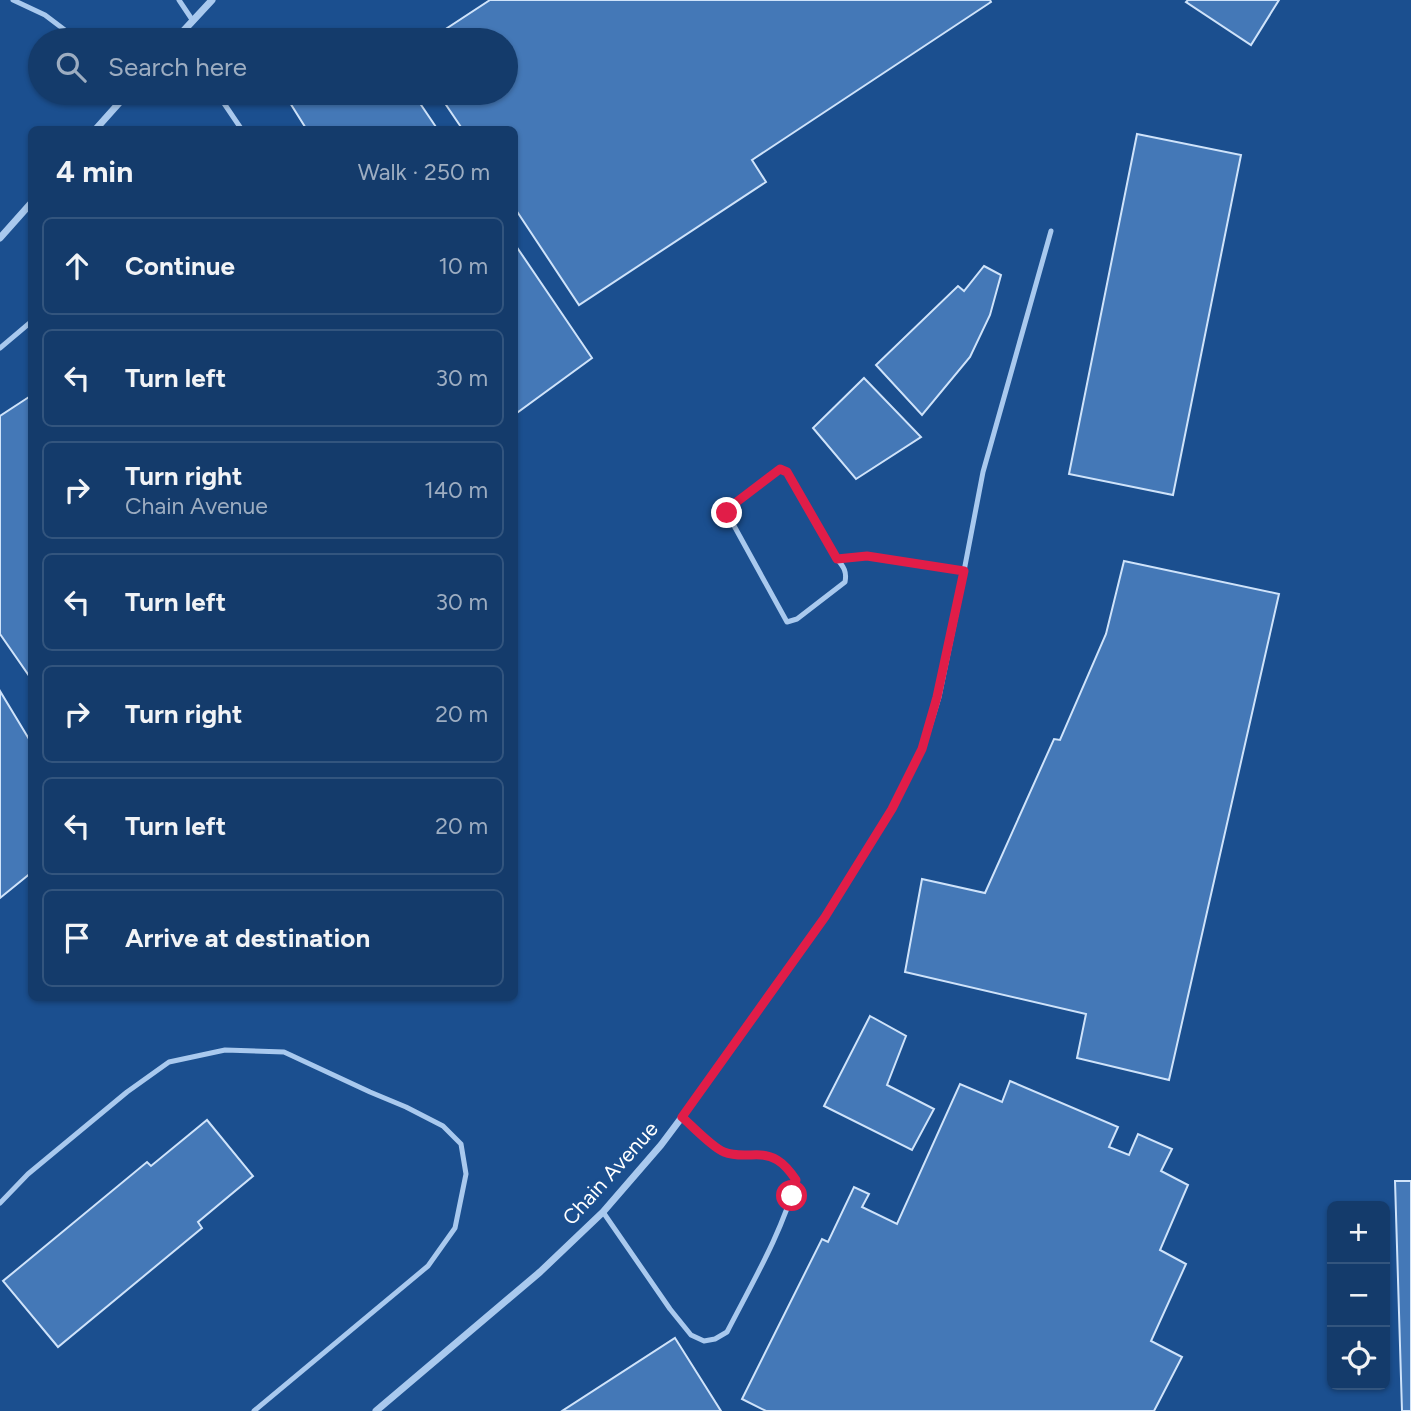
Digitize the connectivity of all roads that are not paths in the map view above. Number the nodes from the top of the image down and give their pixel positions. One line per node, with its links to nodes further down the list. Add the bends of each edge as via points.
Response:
1 (13, 0): 5 (lane)
2 (179, 0): 4 (lane)
3 (212, 0): 4 (street)
4 (193, 21): 6 (street)
5 (62, 28)
6 (187, 28)
7 (117, 105): 9 (street)
8 (225, 105): 10 (lane)
9 (99, 126)
10 (240, 126)
11 (28, 206): 13 (street)
12 (1051, 231): 17 (lane, via 983,472)
13 (0, 238)
14 (28, 324): 15 (lane)
15 (0, 348)
16 (837, 559): 16 (lane, via 845,568 845,582 787,622 727,513 780,469 787,472); 17 (lane, via 867,556)
17 (964, 571): 18 (street, Chain Avenue, via 926,736 892,809 825,917)
18 (682, 1117): 20 (street, Chain Avenue); 20 (lane, via 722,1151 739,1156 768,1155 786,1165 796,1180 768,1252 727,1332 704,1341 691,1335)
19 (0, 1203): 21 (lane, via 127,1092 169,1062 225,1050 284,1052 443,1126 461,1144 466,1174 454,1228 428,1266)
20 (603, 1212): 22 (street, Chain Avenue, via 540,1272)
21 (254, 1411)
22 (376, 1411)

